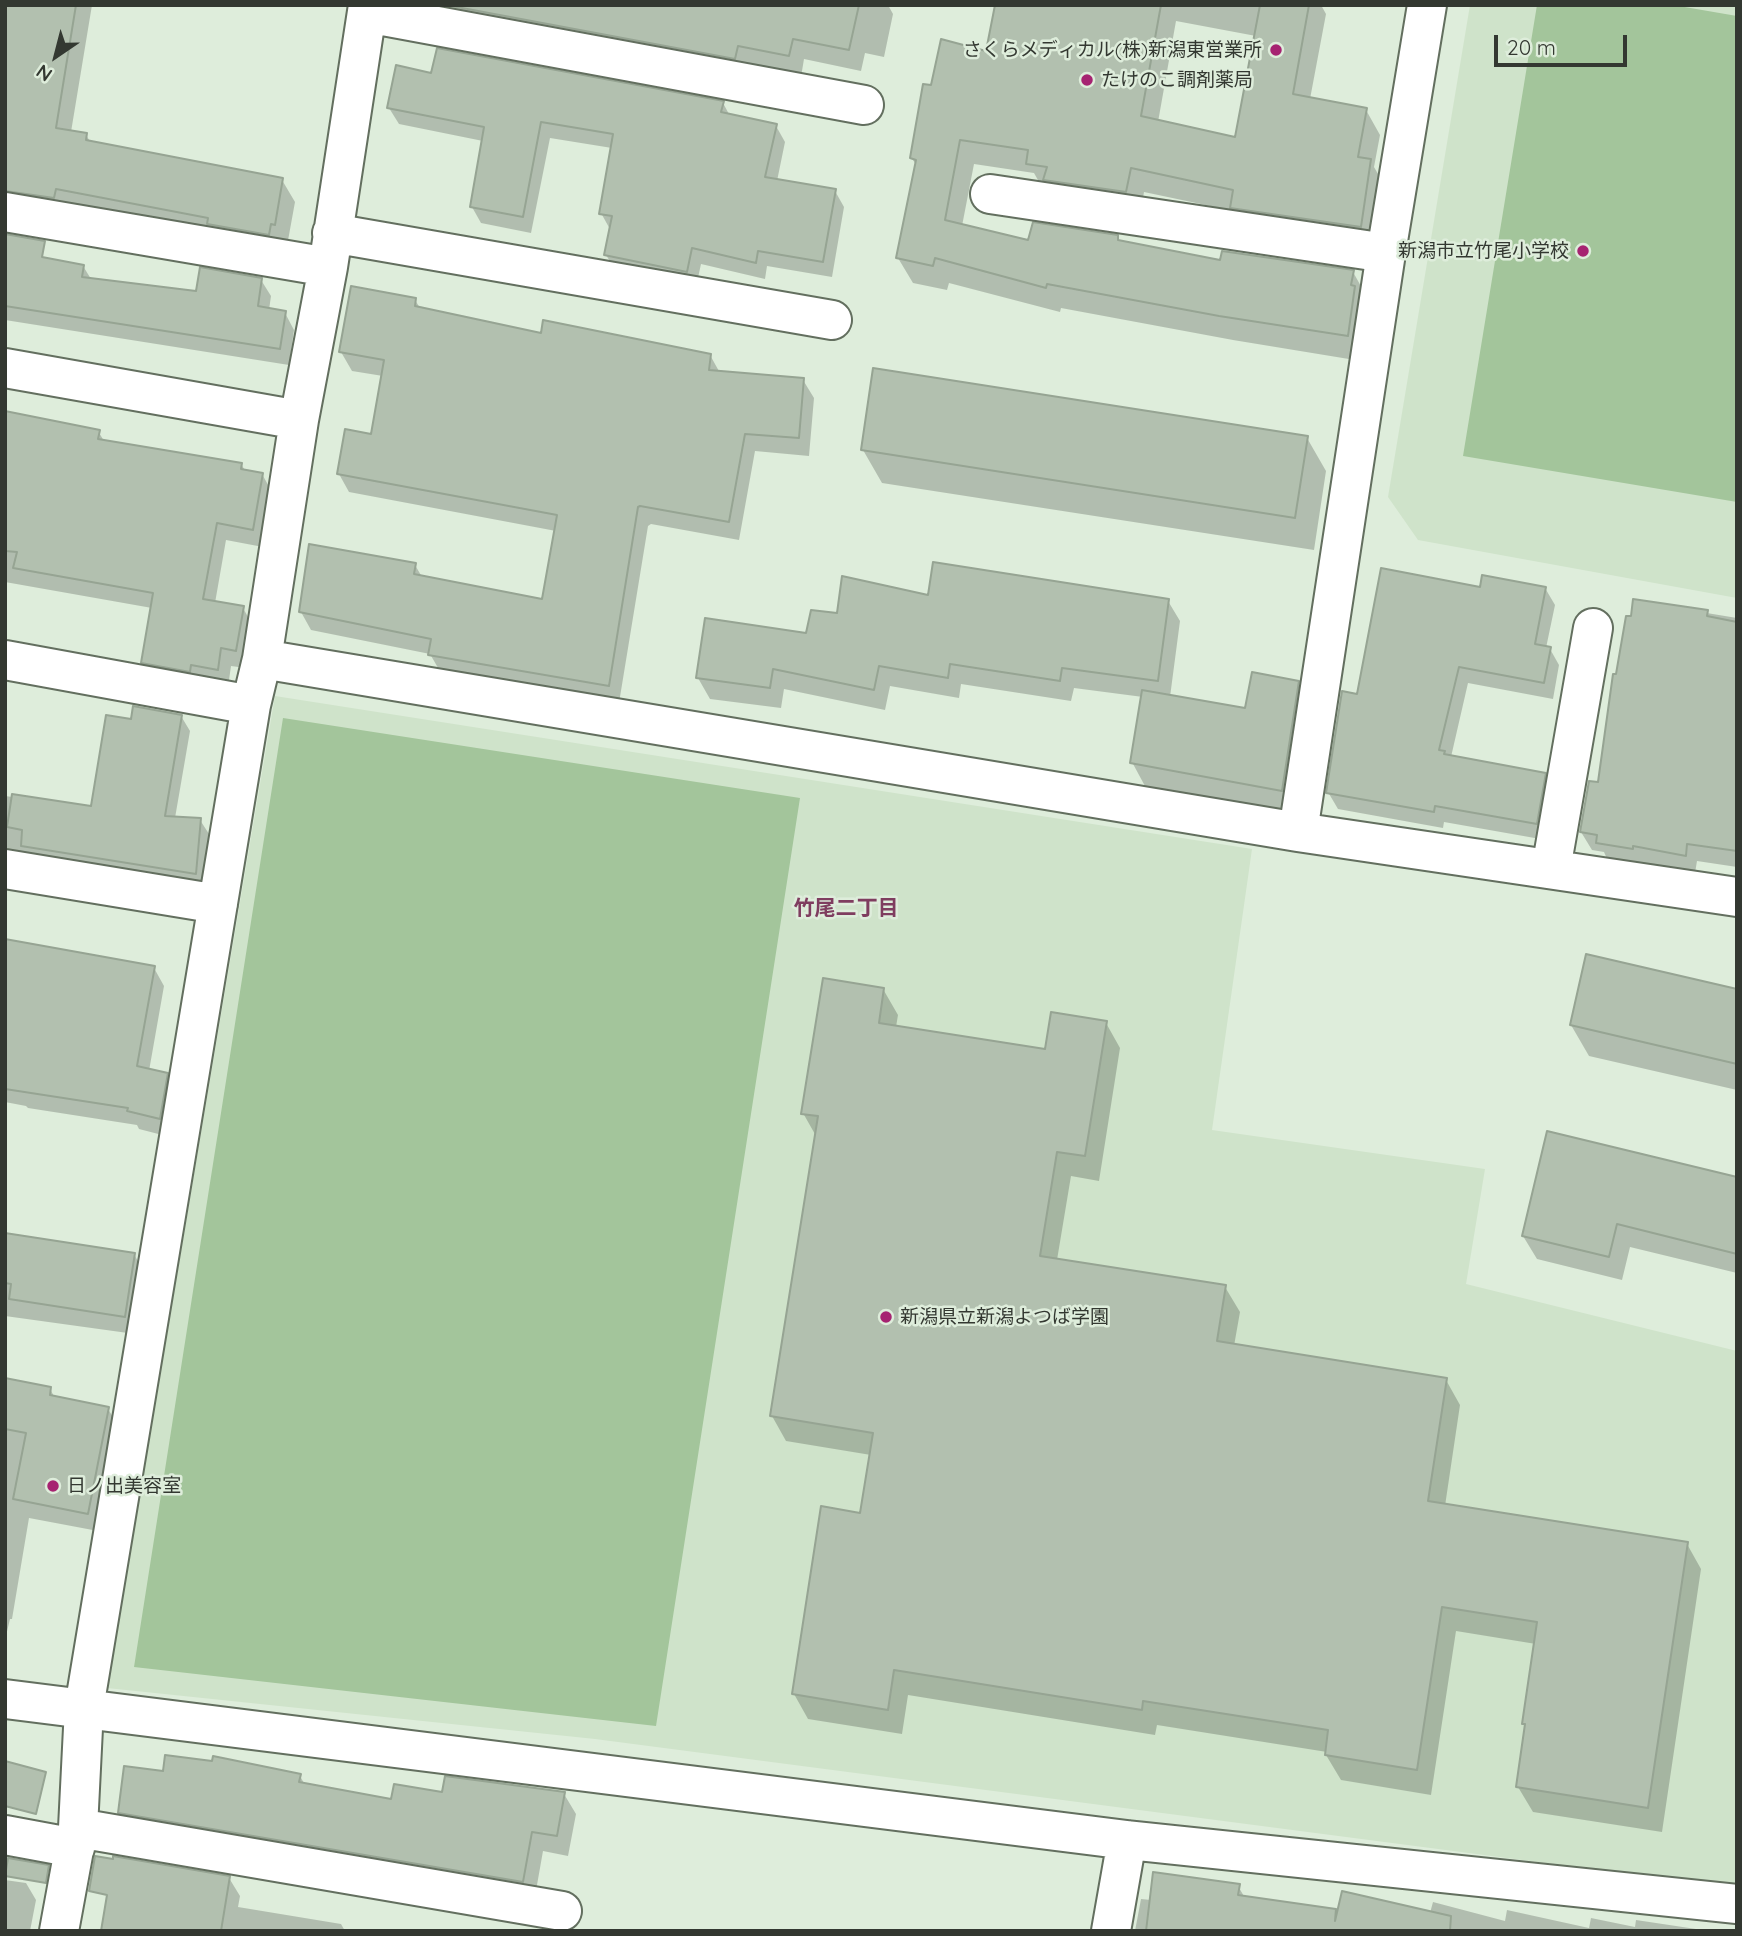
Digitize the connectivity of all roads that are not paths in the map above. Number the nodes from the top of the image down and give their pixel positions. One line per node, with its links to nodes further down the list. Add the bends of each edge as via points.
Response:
1 (1427, 5): 7 (street)
2 (368, 9): 3 (street); 6 (street)
3 (864, 105)
4 (990, 194): 7 (street)
5 (5, 212): 6 (street)
6 (330, 250): 8 (street); 10 (street)
7 (1386, 253): 15 (street)
8 (832, 320)
9 (5, 368): 10 (street)
10 (299, 420): 12 (street)
11 (1593, 628): 17 (street)
12 (262, 659): 14 (street); 15 (street)
13 (5, 660): 14 (street)
14 (251, 705): 19 (street)
15 (1298, 832): 17 (street)
16 (5, 869): 19 (street)
17 (1551, 869): 18 (street)
18 (1737, 897)
19 (218, 904): 21 (street)
20 (5, 1699): 21 (street)
21 (84, 1709): 23 (street); 24 (street)
22 (5, 1835): 23 (street)
23 (76, 1838): 26 (street); 27 (street)
24 (1126, 1839): 25 (street); 28 (street)
25 (1737, 1904)
26 (562, 1911)
27 (59, 1931)
28 (1111, 1931)

